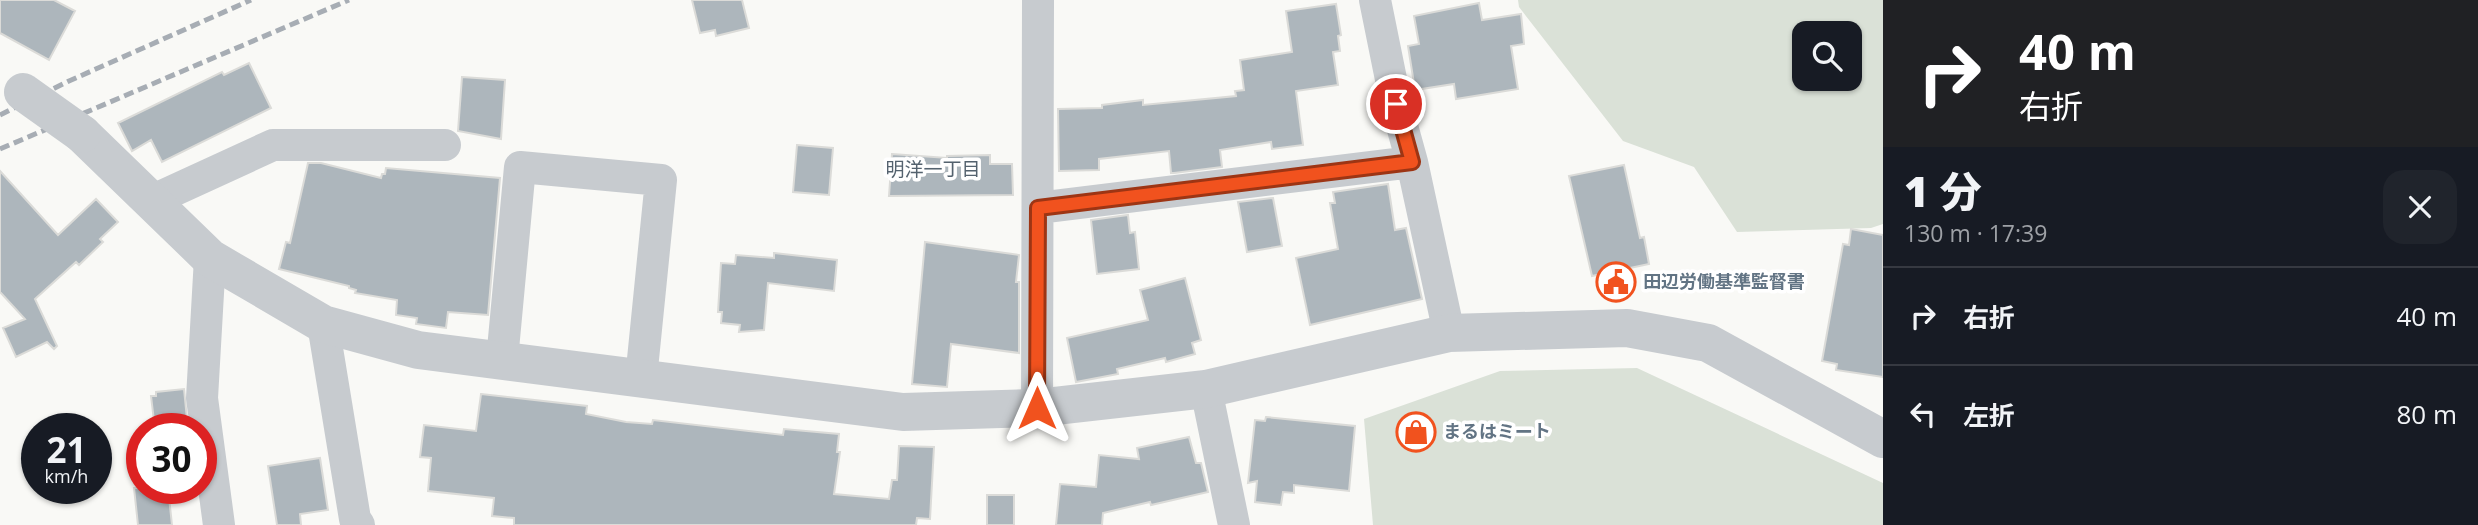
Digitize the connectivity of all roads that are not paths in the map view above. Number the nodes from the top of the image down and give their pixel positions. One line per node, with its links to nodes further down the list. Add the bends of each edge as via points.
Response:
1 (1038, 0): 7 (street)
2 (1376, 0): 5 (street)
3 (12, 87): 6 (street, bridge, via 82,134)
4 (445, 145): 6 (street, via 272,145)
5 (1412, 162): 7 (street); 10 (street)
6 (151, 201): 8 (street)
7 (1038, 208): 14 (street)
8 (210, 258): 9 (street); 16 (street, via 202,398)
9 (323, 324): 11 (street, via 418,350); 17 (street)
10 (1449, 333): 13 (street); 15 (street, via 1627,328 1708,344)
11 (502, 360): 12 (street); 12 (street, via 520,167 662,180)
12 (641, 379): 14 (street, via 903,412)
13 (1206, 389): 14 (street); 18 (street)
14 (1037, 408)
15 (1883, 439)
16 (219, 525)
17 (359, 525)
18 (1234, 525)

